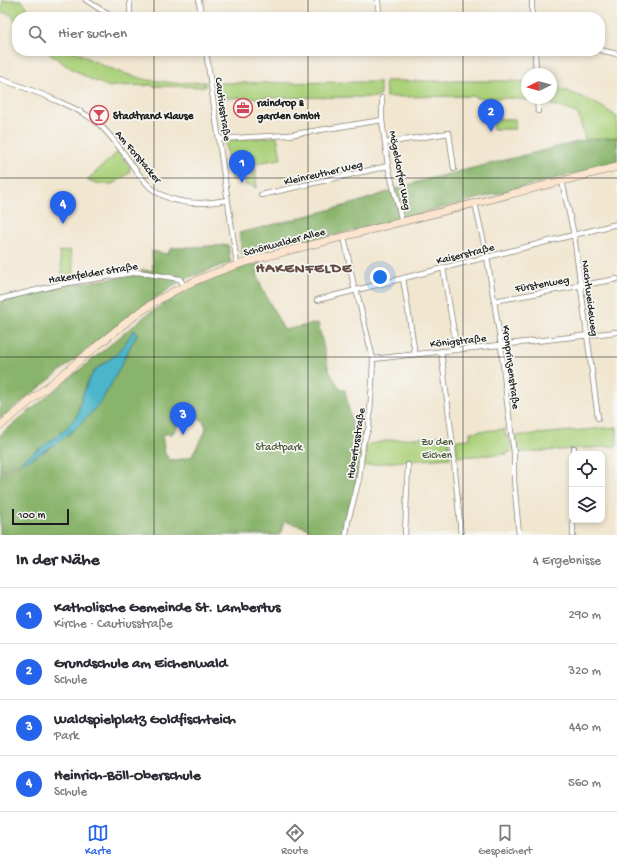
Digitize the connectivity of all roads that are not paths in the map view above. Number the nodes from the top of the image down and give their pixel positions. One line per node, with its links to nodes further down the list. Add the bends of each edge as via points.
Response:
1 (86, 0): 6 (street)
2 (130, 0): 7 (street)
3 (199, 0): 8 (street)
4 (378, 0): 9 (street)
5 (532, 0): 10 (street)
6 (106, 12)
7 (130, 12)
8 (200, 12)
9 (378, 12)
10 (532, 12)
11 (605, 51): 12 (street)
12 (617, 54)
13 (207, 56): 21 (street, Cautiusstraße)
14 (535, 56): 15 (street)
15 (536, 68)
16 (0, 79): 28 (street, Am Forstacker, via 59,102 94,120 111,137 148,185 162,194 191,203)
17 (382, 98): 20 (street, Mögeldorfer Weg)
18 (537, 104): 19 (street)
19 (538, 111)
20 (382, 120): 21 (street, via 295,134); 22 (street, Mögeldorfer Weg)
21 (219, 139): 28 (street, Cautiusstraße)
22 (385, 143): 23 (street, Mögeldorfer Weg); 25 (street, via 449,134)
23 (388, 166): 27 (street, Kleinreuther Weg); 30 (street, Mögeldorfer Weg)
24 (617, 167): 26 (main road, Schönwalder Allee)
25 (454, 169)
26 (562, 181): 29 (main road, Schönwalder Allee); 32 (street, Nachtweideweg)
27 (261, 196)
28 (227, 200): 35 (street, Cautiusstraße)
29 (475, 203): 30 (main road, Schönwalder Allee); 34 (street, Kronprinzenstraße)
30 (402, 222): 33 (main road, Schönwalder Allee)
31 (617, 224): 32 (street, Kaiserstraße)
32 (574, 235): 34 (street, Kaiserstraße); 39 (street, Nachtweideweg)
33 (344, 236): 35 (main road, Schönwalder Allee); 41 (street, Hubertusstraße)
34 (487, 257): 36 (street, Kaiserstraße); 44 (street, Kronprinzenstraße)
35 (237, 264): 40 (main road, Schönwalder Allee)
36 (443, 268): 37 (street, Kaiserstraße); 48 (street)
37 (403, 278): 41 (street, Kaiserstraße); 50 (street)
38 (617, 279): 39 (street, Fürstenweg)
39 (581, 285): 44 (street, Fürstenweg); 46 (street, Nachtweideweg)
40 (184, 286): 42 (street, Hakenfelder Straße, via 180,279 138,272 62,284); 53 (main road, Schönwalder Allee, via 148,306)
41 (356, 290): 43 (street, Kaiserstraße); 51 (street, Hubertusstraße)
42 (0, 299)
43 (317, 300)
44 (494, 301): 47 (street, Kronprinzenstraße)
45 (617, 332): 46 (street, Königstraße)
46 (587, 335): 47 (street, Königstraße); 52 (street, Nachtweideweg)
47 (501, 345): 48 (street, Königstraße); 59 (street, Kronprinzenstraße, via 514,453)
48 (457, 350): 49 (street, Königstraße)
49 (441, 351): 50 (street, Königstraße); 58 (street)
50 (415, 354): 51 (street, Königstraße)
51 (373, 359): 56 (street, Hubertusstraße, via 369,427 364,437 359,480)
52 (598, 418)
53 (0, 426)
54 (408, 465): 57 (street)
55 (573, 523): 60 (street)
56 (346, 535)
57 (405, 535)
58 (460, 535)
59 (518, 535)
60 (573, 535)

